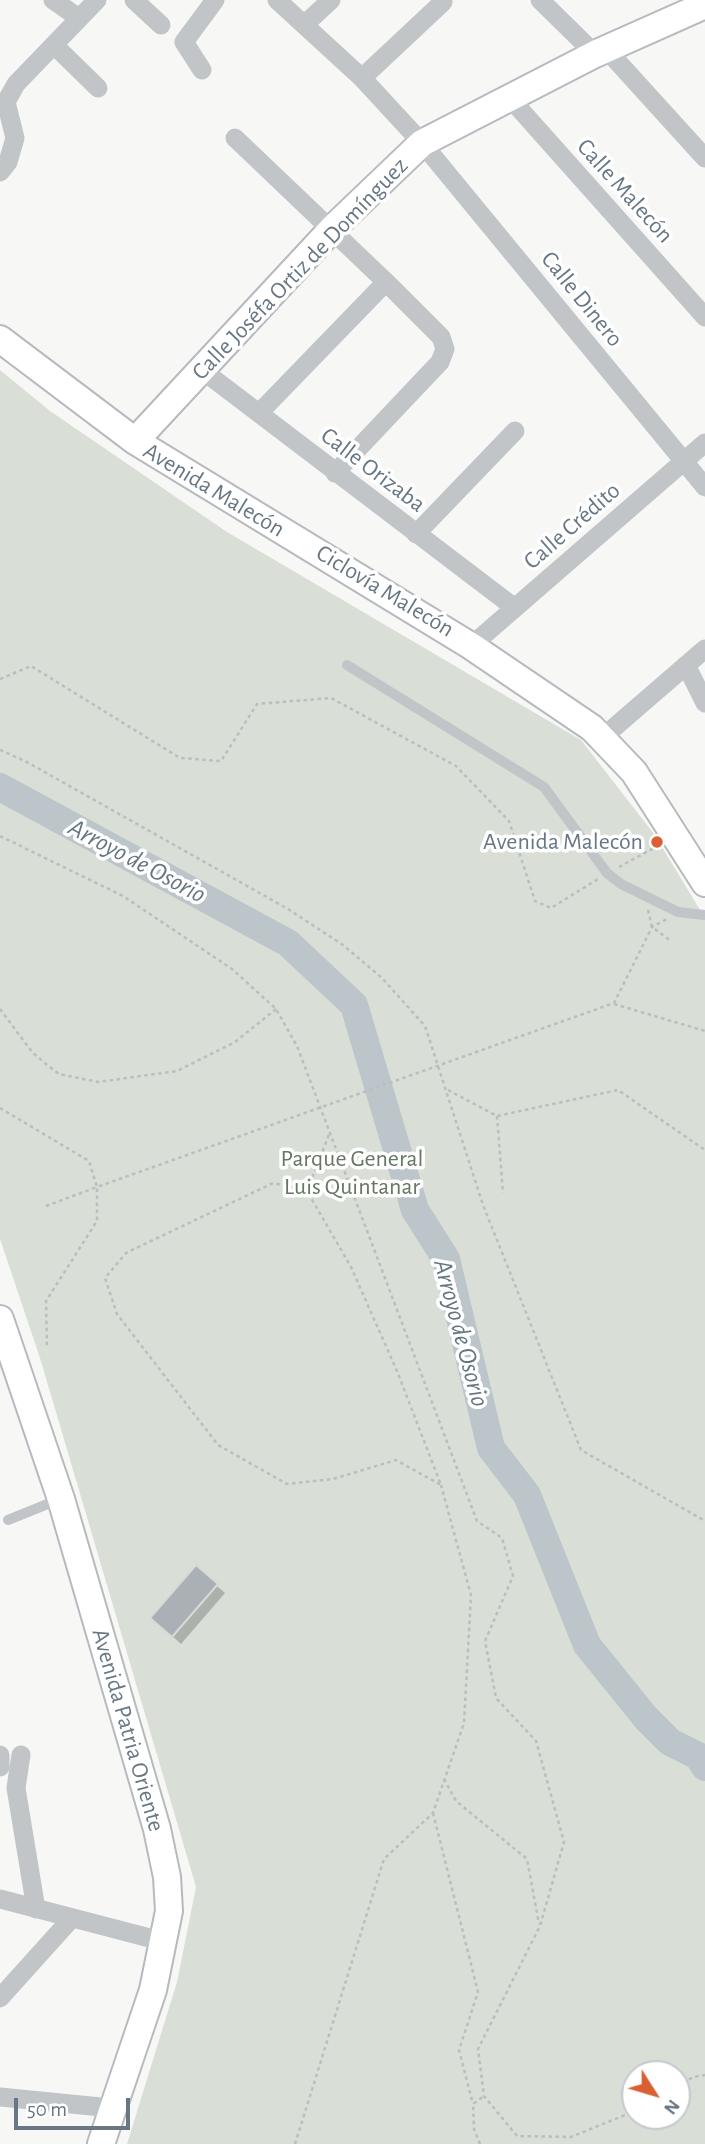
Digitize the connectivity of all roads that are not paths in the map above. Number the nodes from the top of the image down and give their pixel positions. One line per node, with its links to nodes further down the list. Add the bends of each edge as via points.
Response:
1 (54, 0): 10 (street)
2 (97, 0): 10 (street)
3 (134, 0): 12 (street)
4 (215, 0): 15 (street, via 184,43)
5 (277, 0): 11 (street, Calle Dinero)
6 (331, 0): 11 (street)
7 (540, 0): 14 (street)
8 (443, 2): 16 (street)
9 (705, 5): 14 (street, Calle Joséfa Ortiz de Domínguez)
10 (79, 18): 13 (street)
11 (304, 24): 16 (street, Calle Dinero)
12 (161, 25)
13 (54, 45): 17 (street); 19 (street)
14 (600, 52): 18 (street, Calle Joséfa Ortiz de Domínguez); 22 (street)
15 (202, 70)
16 (362, 78): 21 (street, Calle Dinero)
17 (98, 88)
18 (509, 97): 21 (street, Calle Joséfa Ortiz de Domínguez); 26 (street, Calle Malecón)
19 (3, 100): 23 (street, via 15,138)
20 (235, 138): 24 (street)
21 (422, 143): 24 (street, Calle Joséfa Ortiz de Domínguez); 33 (street, Calle Dinero)
22 (705, 158)
23 (0, 172)
24 (332, 229): 25 (street); 28 (street, Calle Joséfa Ortiz de Domínguez)
25 (386, 282): 29 (street); 34 (street, via 440,337 445,349 440,362)
26 (705, 317)
27 (0, 339): 31 (street, Avenida Malecón)
28 (202, 370): 29 (street, Calle Orizaba); 31 (street, Calle Joséfa Ortiz de Domínguez)
29 (259, 413): 34 (street, Calle Orizaba)
30 (514, 431): 36 (street)
31 (135, 442): 38 (street, Avenida Malecón)
32 (705, 443): 33 (street, Calle Crédito)
33 (683, 461): 35 (street, Calle Dinero); 37 (street, Calle Crédito)
34 (335, 473): 36 (street, Calle Orizaba)
35 (705, 487)
36 (416, 534): 37 (street, Calle Orizaba)
37 (515, 608): 38 (street, Calle Crédito)
38 (471, 646): 43 (street, Avenida Malecón)
39 (705, 649): 41 (street)
40 (347, 665): 45 (lane, via 544,787 607,873 678,912)
41 (686, 665): 42 (street); 43 (street)
42 (705, 703)
43 (602, 738): 44 (street, Avenida Malecón, via 634,772)
44 (705, 883)
45 (705, 915)
46 (0, 1319): 47 (street, Avenida Patria Oriente)
47 (61, 1499): 48 (lane); 55 (street, Avenida Patria Oriente, via 157,1829 167,1877)
48 (8, 1520)
49 (0, 1755): 51 (street)
50 (21, 1755): 53 (street, via 16,1788)
51 (0, 1767)
52 (0, 1899): 53 (street)
53 (36, 1909): 54 (street)
54 (72, 1918): 55 (street); 56 (street)
55 (165, 1942): 58 (street, Avenida Patria Oriente)
56 (0, 1998)
57 (0, 2097): 58 (street)
58 (111, 2108): 59 (street, Avenida Patria Oriente)
59 (101, 2144)

